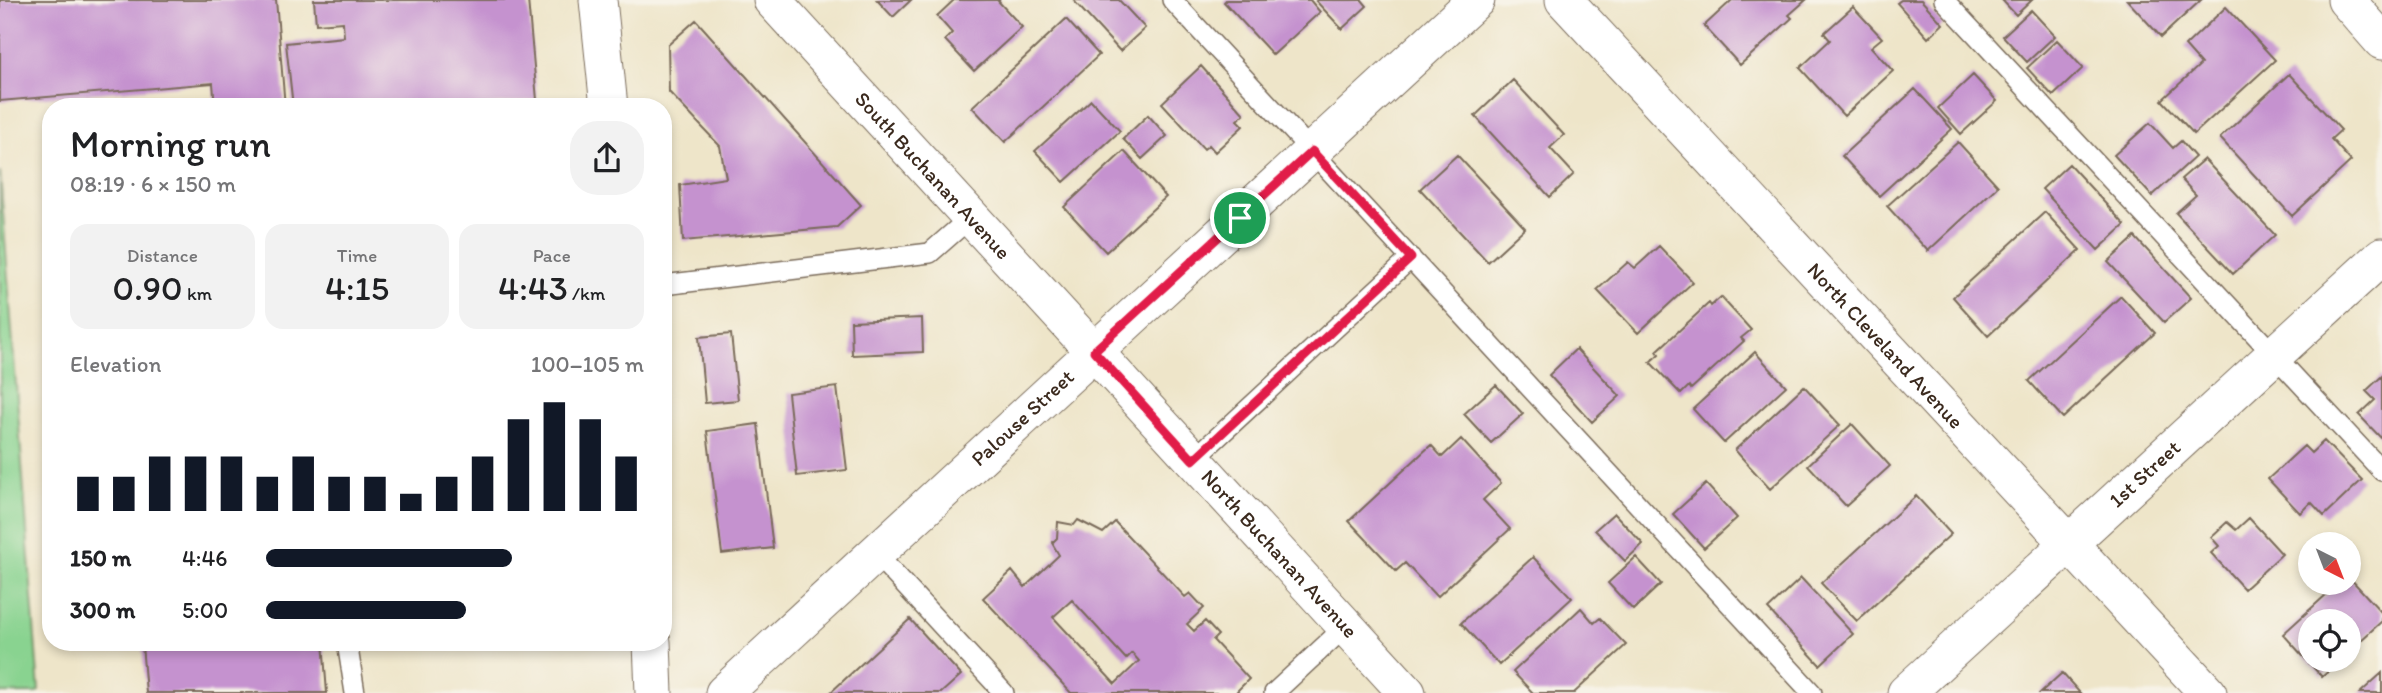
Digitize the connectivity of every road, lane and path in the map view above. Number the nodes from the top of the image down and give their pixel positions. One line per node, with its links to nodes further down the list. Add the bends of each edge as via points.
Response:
1 (598, 0): 9 (street)
2 (772, 0): 11 (street, South Buchanan Avenue)
3 (1172, 0): 10 (lane)
4 (1476, 0): 10 (street, Palouse Street)
5 (1564, 0): 19 (street, North Cleveland Avenue)
6 (1944, 0): 16 (lane)
7 (2346, 0): 8 (street)
8 (2382, 41)
9 (608, 98)
10 (1312, 151): 13 (lane); 15 (street, Palouse Street)
11 (971, 217): 14 (lane, via 930,253); 15 (street, South Buchanan Avenue)
12 (2382, 256): 16 (street, 1st Street)
13 (1411, 258): 17 (lane); 30 (lane)
14 (672, 284)
15 (1094, 351): 17 (street, North Buchanan Avenue); 20 (street, Palouse Street)
16 (2274, 355): 18 (lane); 19 (street, 1st Street)
17 (1193, 460): 21 (street, North Buchanan Avenue)
18 (2382, 471)
19 (2070, 544): 31 (street, 1st Street); 32 (street, North Cleveland Avenue)
20 (875, 553): 26 (street, Palouse Street); 27 (lane)
21 (1346, 626): 28 (lane); 29 (street, North Buchanan Avenue)
22 (348, 651): 24 (lane)
23 (652, 651): 25 (street)
24 (355, 693)
25 (654, 693)
26 (724, 693)
27 (1003, 693)
28 (1274, 693)
29 (1407, 693)
30 (1812, 693)
31 (1906, 693)
32 (2208, 693)

